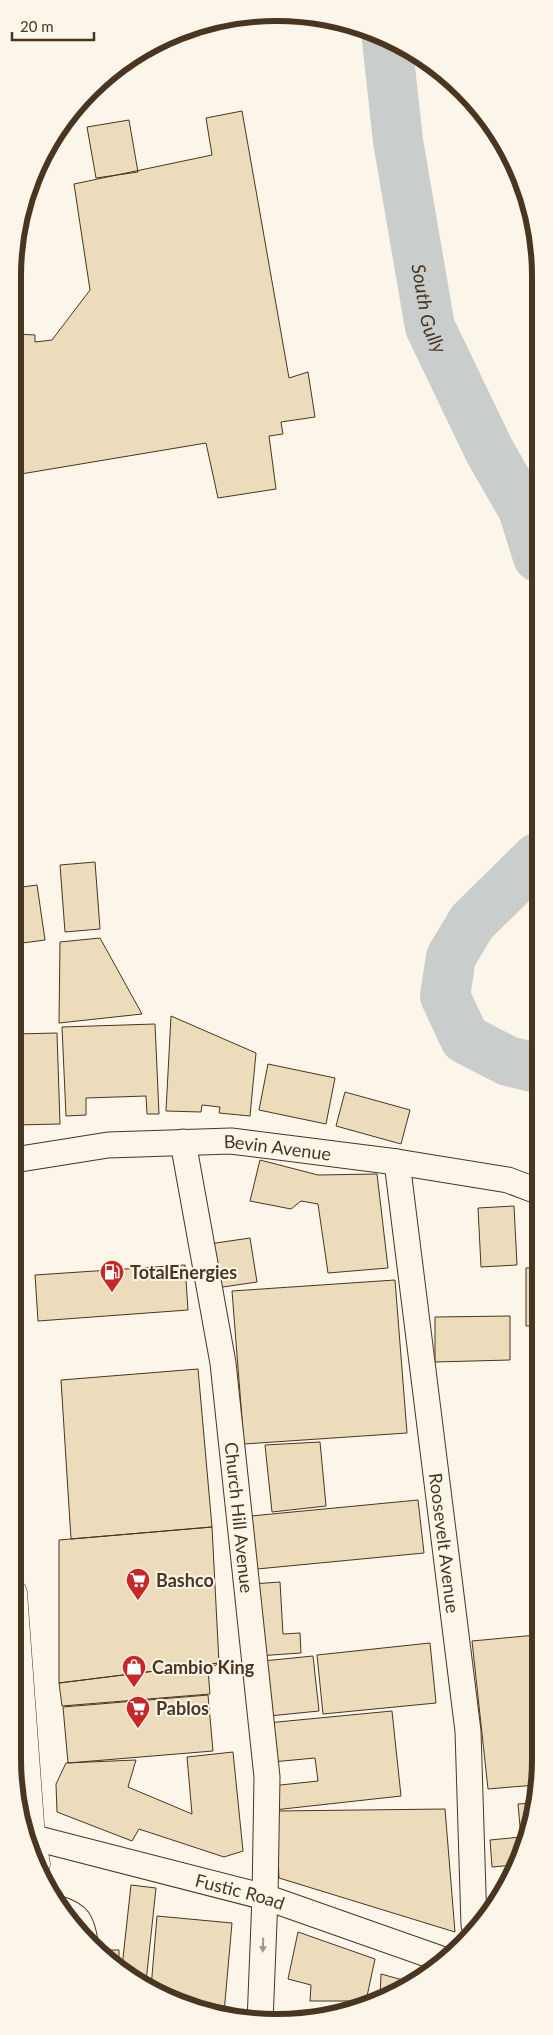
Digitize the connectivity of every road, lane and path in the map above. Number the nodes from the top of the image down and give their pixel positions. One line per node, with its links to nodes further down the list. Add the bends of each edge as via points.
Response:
1 (183, 1142): 2 (street, Bevin Avenue, via 108,1145); 3 (street, Bevin Avenue, via 231,1140); 8 (street, Church Hill Avenue, via 223,1363 244,1552 266,1776)
2 (21, 1159)
3 (397, 1162): 4 (street, Bevin Avenue, via 508,1180); 10 (street, Roosevelt Avenue, via 468,1731)
4 (532, 1190)
5 (21, 1701): 6 (main road)
6 (30, 1825)
7 (34, 1838): 8 (street, Fustic Road)
8 (265, 1897): 12 (street, Fustic Road); 13 (street, Church Hill Avenue, one-way to 13)
9 (67, 1904): 11 (lane, via 73,1906 88,1922)
10 (474, 1920)
11 (90, 1932)
12 (436, 1957)
13 (260, 2013)

